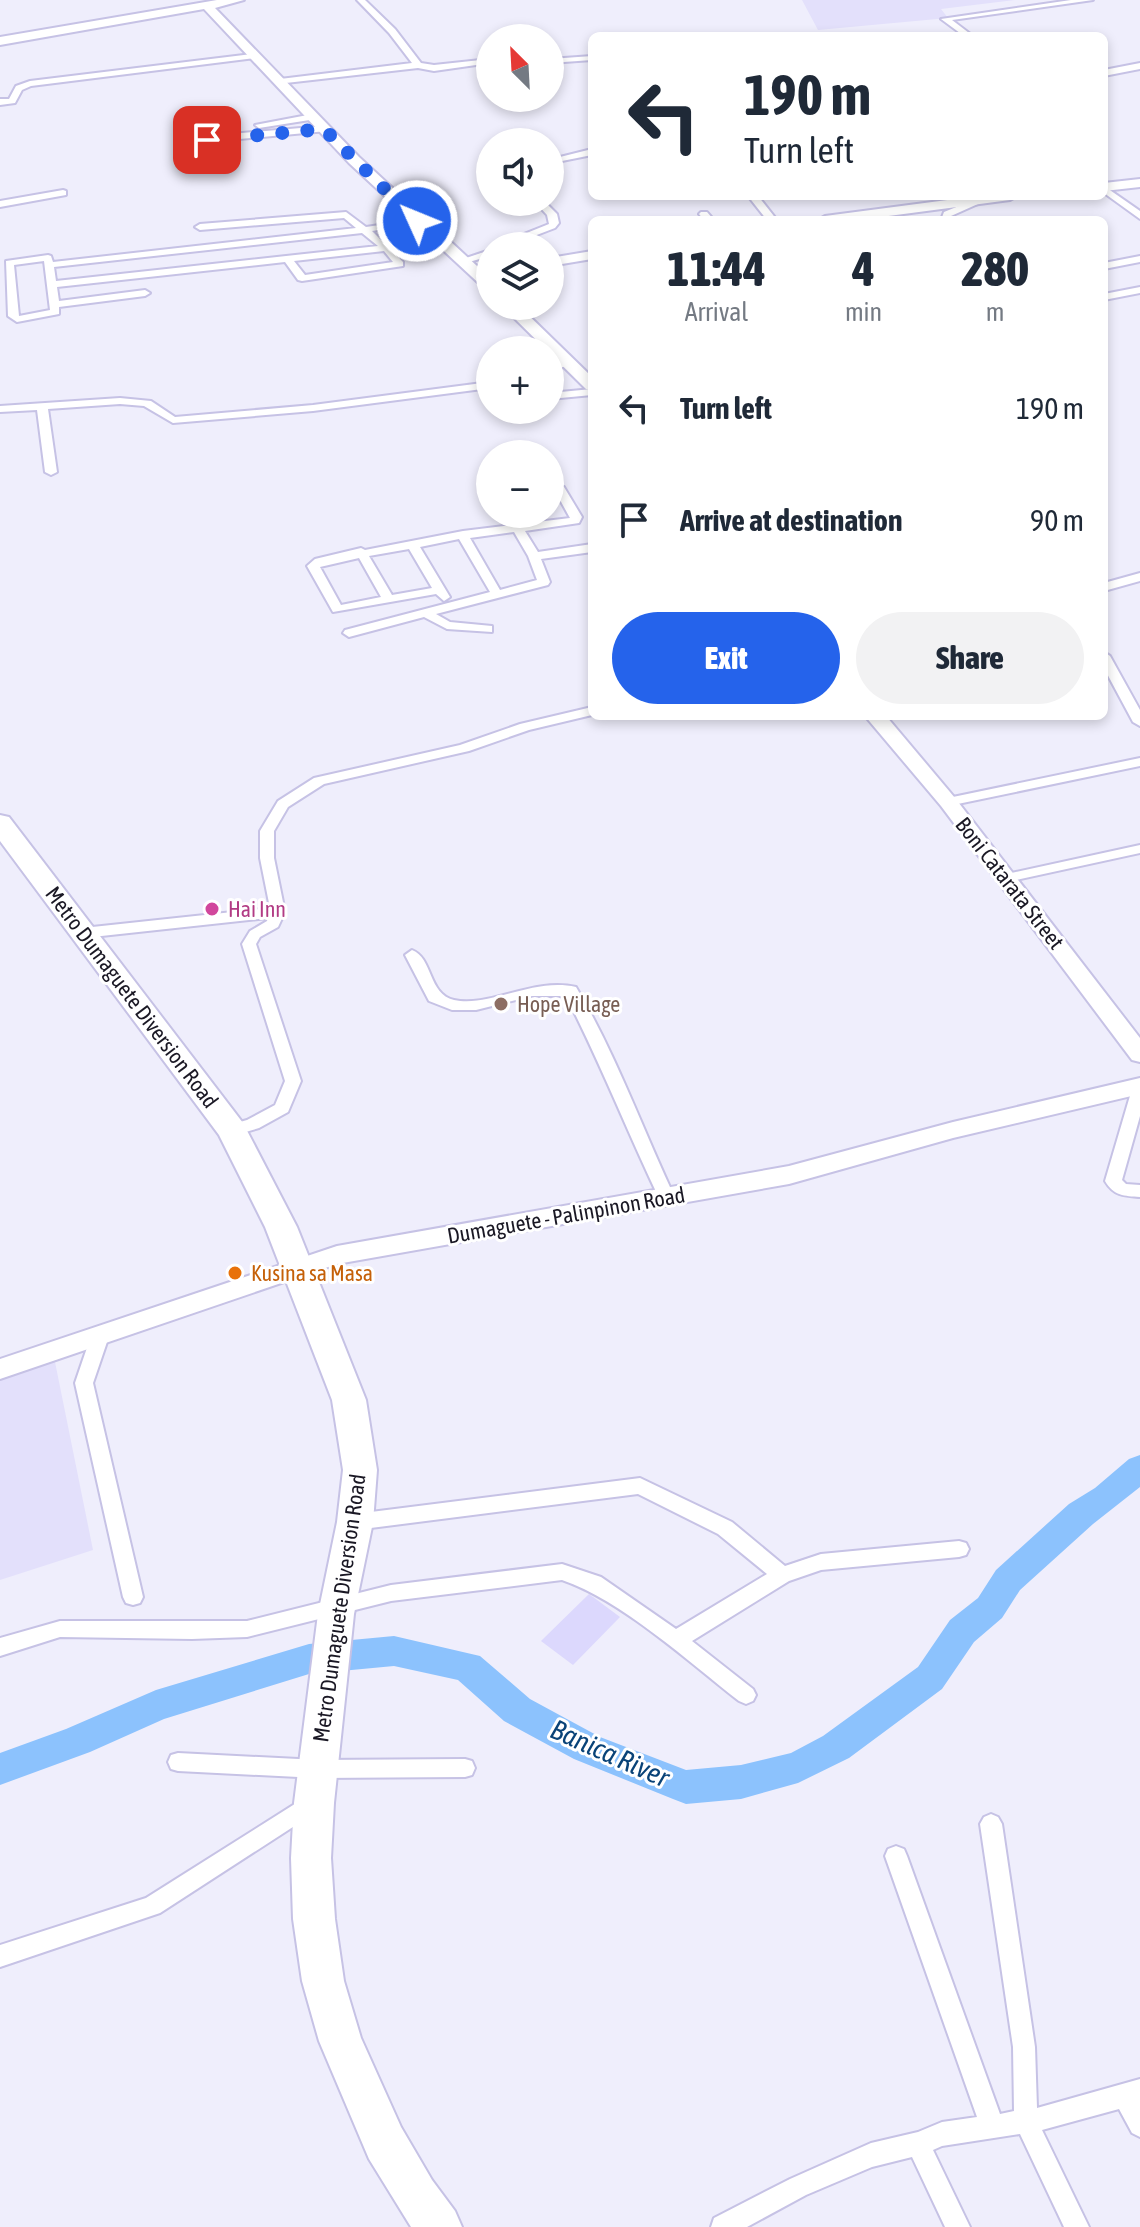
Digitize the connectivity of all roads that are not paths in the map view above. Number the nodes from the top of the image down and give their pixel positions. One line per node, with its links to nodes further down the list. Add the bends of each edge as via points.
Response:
1 (238, 0): 4 (street)
2 (361, 0): 12 (street)
3 (1089, 0): 5 (street, via 945,19)
4 (204, 3): 6 (street); 7 (street)
5 (963, 32)
6 (0, 41)
7 (252, 56): 16 (street); 17 (street, via 30,84 19,88 12,101)
8 (588, 58): 9 (street)
9 (573, 59): 10 (street); 14 (street)
10 (564, 60)
11 (476, 63): 12 (street)
12 (418, 65): 16 (street)
13 (1140, 66): 15 (street)
14 (588, 68)
15 (1108, 72)
16 (280, 82): 18 (street)
17 (0, 102)
18 (313, 117): 19 (street); 20 (street)
19 (228, 129)
20 (324, 129): 21 (street); 37 (street)
21 (185, 141)
22 (588, 153): 23 (street)
23 (564, 158)
24 (1140, 183): 25 (street)
25 (1108, 187)
26 (1108, 191): 36 (street)
27 (63, 193): 31 (street)
28 (756, 200): 33 (street)
29 (976, 200): 34 (street)
30 (982, 200): 35 (street)
31 (0, 204)
32 (552, 216): 41 (street, via 552,226)
33 (769, 216)
34 (855, 216)
35 (947, 216)
36 (1140, 216)
37 (417, 221): 40 (street); 49 (street)
38 (219, 225): 39 (street); 40 (street, via 341,214); 42 (street)
39 (200, 227)
40 (366, 230): 42 (street); 43 (street)
41 (536, 232)
42 (228, 244): 50 (street); 51 (street)
43 (386, 248): 46 (street); 46 (street, via 400,264 302,278)
44 (588, 256): 48 (street)
45 (476, 257): 49 (street)
46 (287, 258): 50 (street)
47 (1140, 259): 52 (street)
48 (564, 260)
49 (462, 261): 53 (street)
50 (236, 263): 54 (street)
51 (49, 265): 54 (street); 58 (street, via 46,257 9,263 13,316 52,314)
52 (1108, 265)
53 (476, 271)
54 (50, 285): 58 (street)
55 (1140, 290): 57 (street)
56 (145, 293): 58 (street)
57 (1108, 296)
58 (53, 305)
59 (524, 320): 60 (street)
60 (568, 363): 61 (street); 62 (street)
61 (564, 364)
62 (588, 385)
63 (476, 387): 66 (street, via 173,420 147,403)
64 (588, 390): 65 (street)
65 (564, 394)
66 (42, 407): 67 (street); 68 (street)
67 (0, 409)
68 (51, 472)
69 (564, 498): 70 (street, via 575,521)
70 (564, 523)
71 (525, 528): 72 (street)
72 (518, 529): 73 (street); 77 (street)
73 (463, 535): 74 (street); 81 (street)
74 (412, 543): 76 (street); 80 (street)
75 (588, 549): 77 (street)
76 (361, 552): 82 (street); 82 (street, via 314,564 334,607)
77 (534, 556): 81 (street, via 544,582)
78 (1140, 577): 79 (street)
79 (1108, 586)
80 (440, 590): 82 (street); 83 (street)
81 (498, 596): 83 (street)
82 (389, 600)
83 (450, 608): 84 (street)
84 (427, 614): 85 (street, via 447,625); 86 (street)
85 (488, 629)
86 (349, 633)
87 (1108, 663): 90 (street)
88 (588, 712): 96 (street, via 464,748 319,781 283,804 267,831)
89 (878, 720): 92 (street, Boni Catarata Street)
90 (1140, 722)
91 (1140, 762): 92 (street)
92 (948, 802): 95 (street, Boni Catarata Street)
93 (0, 823): 97 (highway, Metro Dumaguete Diversion Road)
94 (1140, 849): 95 (street)
95 (1007, 878): 99 (street, Boni Catarata Street)
96 (278, 912): 97 (street); 101 (street, via 273,924 249,944 293,1081 282,1108)
97 (83, 933): 101 (highway, Metro Dumaguete Diversion Road)
98 (412, 955): 103 (street, via 434,997 452,1005 476,1005 532,991 571,991)
99 (1140, 1054)
100 (1140, 1087): 102 (street, via 1113,1181 1122,1190); 103 (street, Dumaguete - Palinpinon Road, via 789,1175)
101 (232, 1130): 104 (highway, Metro Dumaguete Diversion Road)
102 (1140, 1191)
103 (667, 1198): 104 (street, Dumaguete - Palinpinon Road)
104 (297, 1266): 105 (street, Dumaguete - Palinpinon Road); 107 (highway, Metro Dumaguete Diversion Road, via 349,1400 360,1470)
105 (100, 1336): 106 (street, Dumaguete - Palinpinon Road); 110 (street, via 84,1383)
106 (0, 1369)
107 (355, 1522): 109 (street, via 640,1486 725,1528); 111 (highway, Metro Dumaguete Diversion Road)
108 (959, 1549): 109 (street, via 821,1562)
109 (782, 1575): 112 (street)
110 (133, 1597)
111 (337, 1609): 112 (street, via 391,1593 562,1572 594,1583); 113 (street, via 247,1629 60,1629); 117 (highway, Metro Dumaguete Diversion Road)
112 (676, 1640): 114 (street)
113 (0, 1647)
114 (746, 1695)
115 (178, 1762): 117 (street)
116 (465, 1768): 117 (street)
117 (316, 1786): 120 (street, via 152,1906); 126 (highway, Metro Dumaguete Diversion Road, via 311,1858 323,1981 340,2041 385,2143)
118 (991, 1824): 122 (street, via 1024,2047)
119 (896, 1856): 124 (street)
120 (0, 1956)
121 (1132, 2093): 122 (street); 123 (street)
122 (1026, 2122): 124 (street); 129 (street)
123 (1140, 2125)
124 (993, 2128): 125 (street, via 942,2134)
125 (918, 2144): 127 (street, via 871,2155); 128 (street)
126 (439, 2227)
127 (723, 2227)
128 (958, 2227)
129 (1077, 2227)

